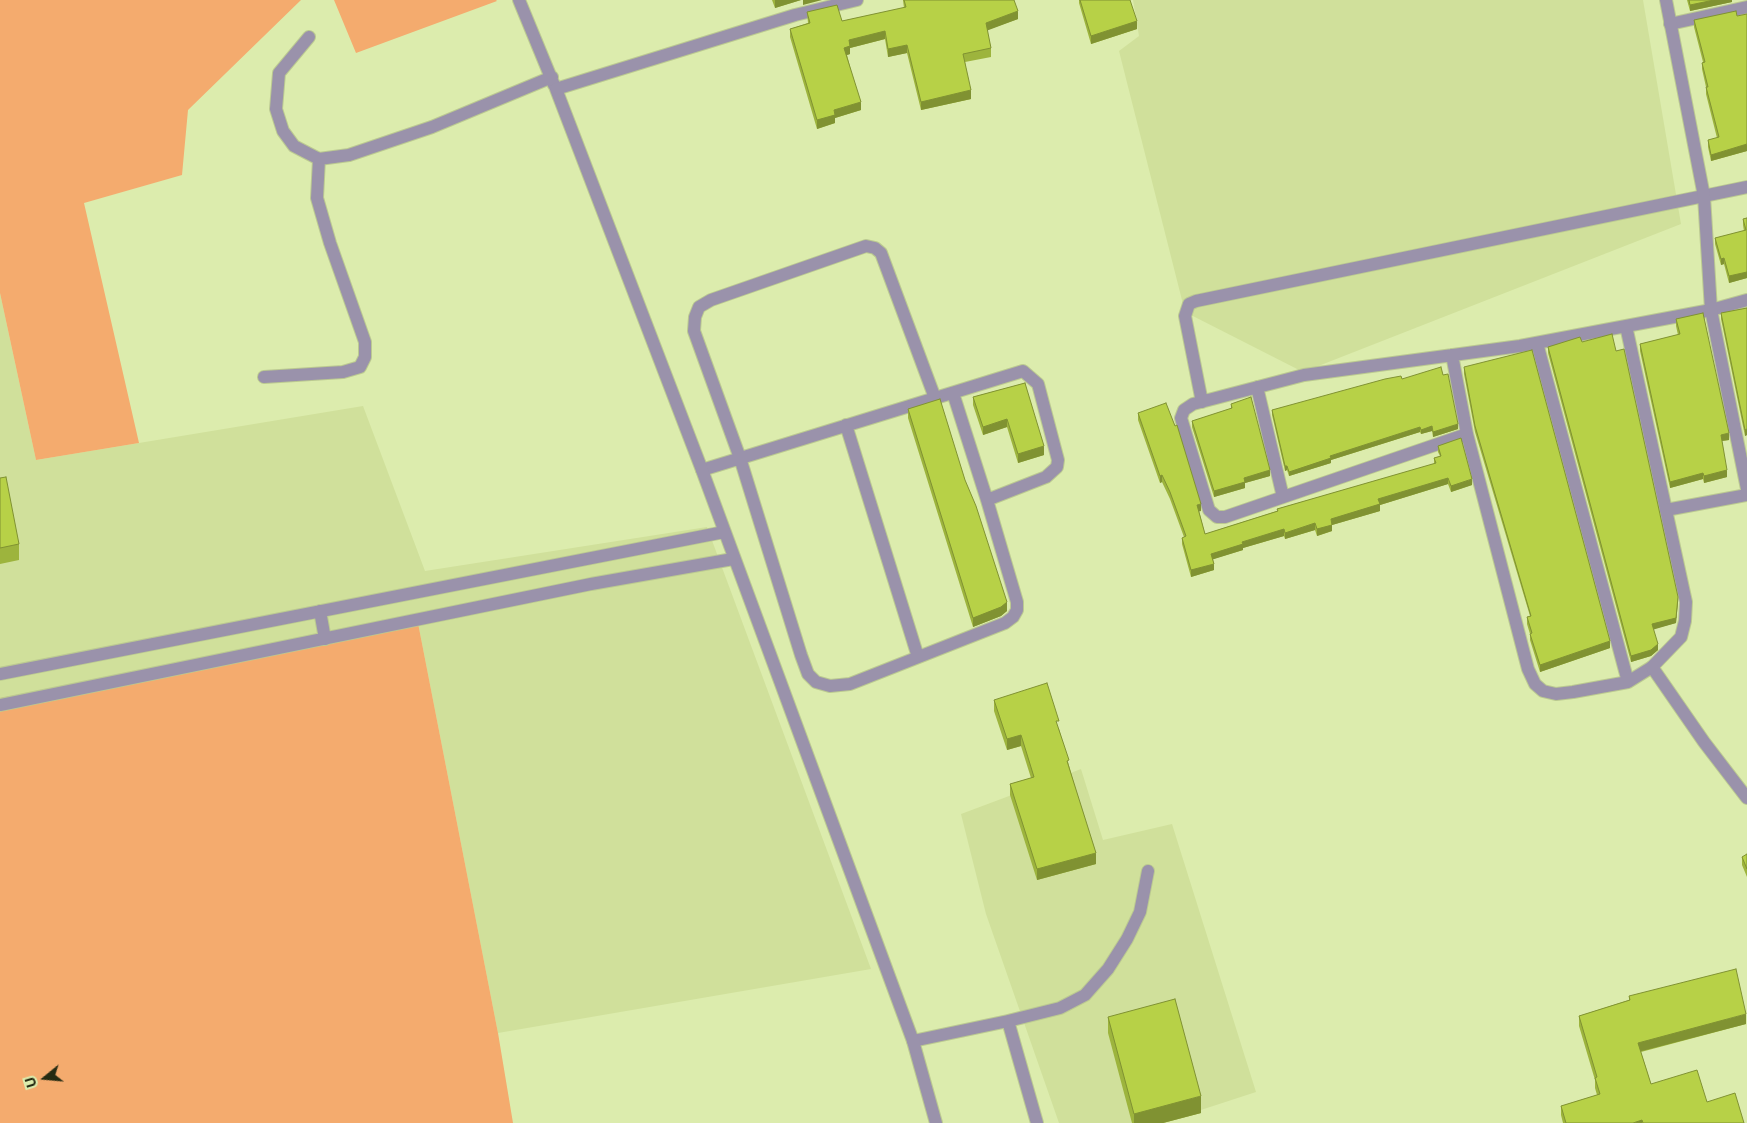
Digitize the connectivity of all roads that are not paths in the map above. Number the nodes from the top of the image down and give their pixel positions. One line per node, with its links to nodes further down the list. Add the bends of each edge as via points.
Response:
1 (519, 0): 7 (street)
2 (857, 0): 7 (street)
3 (1666, 0): 5 (street)
4 (1747, 7): 5 (street)
5 (1670, 24): 10 (street)
6 (309, 37): 8 (street, via 279,73 276,109 283,131 294,146)
7 (554, 84): 8 (street, via 349,154); 24 (street)
8 (319, 159): 16 (street, via 318,198 330,243 365,342 365,357 360,367 343,372)
9 (1747, 187): 10 (street)
10 (1704, 196): 12 (street); 20 (street, via 1196,301 1189,304 1185,316)
11 (1747, 300): 12 (street)
12 (1711, 310): 13 (street); 25 (street)
13 (1626, 326): 14 (street); 29 (street)
14 (1537, 343): 15 (street); 37 (street)
15 (1452, 355): 17 (street, via 1304,375); 22 (street)
16 (264, 377)
17 (1257, 387): 20 (street); 27 (street)
18 (953, 393): 19 (street); 28 (street); 28 (street, via 1023,371 1038,384 1058,460 1057,467 1046,477)
19 (935, 398): 21 (street); 23 (street, via 881,253 866,246 699,307 694,331)
20 (1202, 402): 27 (street, via 1184,410 1181,418 1209,510 1216,517 1225,517)
21 (846, 425): 23 (street); 34 (street)
22 (1468, 434): 27 (street); 37 (street, via 1528,669 1536,684 1543,691 1556,694)
23 (740, 458): 24 (street); 34 (street, via 808,674 816,682 830,686 850,684)
24 (702, 470): 30 (street)
25 (1747, 490)
26 (1747, 495): 29 (street)
27 (1283, 497)
28 (988, 500): 34 (street, via 1017,610 1004,623)
29 (1666, 510): 35 (street, via 1686,602 1685,621 1681,637)
30 (724, 532): 31 (street); 32 (street)
31 (733, 560): 33 (street, via 591,584); 42 (street)
32 (320, 611): 33 (street); 36 (street)
33 (325, 640): 38 (street)
34 (918, 656)
35 (1652, 667): 37 (street); 39 (street)
36 (0, 674)
37 (1628, 682)
38 (0, 705)
39 (1747, 798)
40 (1148, 871): 41 (street, via 1140,912 1127,939 1108,969 1085,995 1060,1008)
41 (1008, 1022): 42 (street); 44 (street)
42 (913, 1041): 43 (street)
43 (936, 1123)
44 (1037, 1123)

